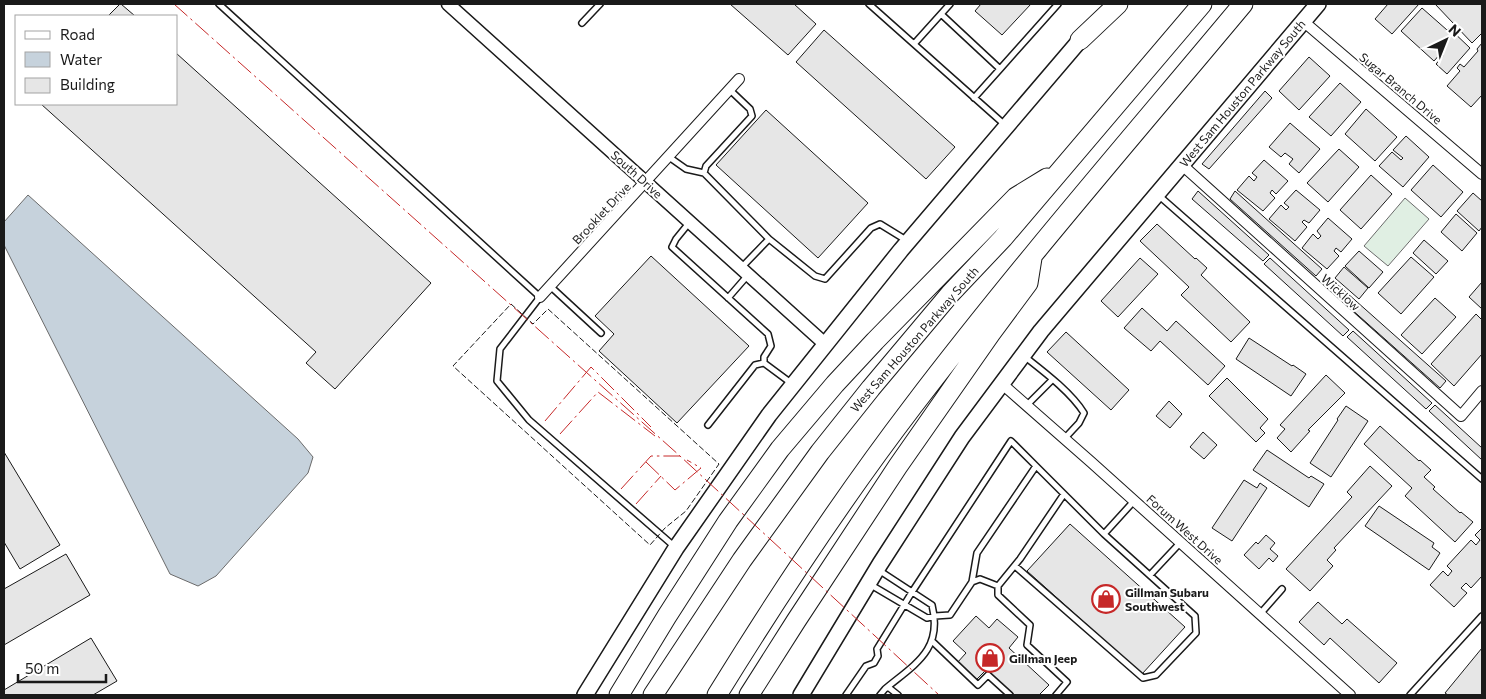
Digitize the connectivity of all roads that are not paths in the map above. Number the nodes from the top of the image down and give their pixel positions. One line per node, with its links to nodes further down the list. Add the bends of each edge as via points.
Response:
1 (219, 4): 35 (lane)
2 (448, 4): 27 (street, South Drive)
3 (600, 4): 14 (lane)
4 (869, 4): 16 (lane)
5 (950, 4): 12 (lane)
6 (1058, 4): 17 (lane)
7 (1111, 4): 15 (main road)
8 (1118, 4): 15 (highway)
9 (1202, 4): 24 (highway, West Sam Houston Parkway South)
10 (1242, 4): 32 (highway)
11 (1318, 4): 13 (main road, West Sam Houston Parkway South)
12 (940, 14): 16 (lane); 17 (lane)
13 (1303, 21): 23 (main road, West Sam Houston Parkway South); 26 (street, Sugar Branch Drive)
14 (582, 23)
15 (1080, 40): 21 (main road)
16 (914, 44): 20 (lane)
17 (1000, 69): 20 (lane)
18 (740, 79): 19 (street, Brooklet Drive)
19 (730, 90): 22 (street, Brooklet Drive); 25 (lane, via 750,108 752,116 706,166)
20 (974, 98): 21 (lane)
21 (1006, 126): 31 (main road)
22 (669, 157): 25 (lane, via 686,169); 27 (street, Brooklet Drive)
23 (1181, 164): 28 (main road, West Sam Houston Parkway South); 44 (street, Wicklow, via 1461,416)
24 (1062, 169): 70 (highway, via 1016,197 875,341 780,449 728,521); 71 (highway, West Sam Houston Parkway South, via 950,294 820,452 742,560)
25 (704, 173): 30 (lane)
26 (1482, 174)
27 (646, 182): 29 (street, South Drive); 34 (street, Brooklet Drive)
28 (1157, 194): 39 (main road, West Sam Houston Parkway South); 49 (lane)
29 (690, 222): 33 (street, South Drive); 36 (lane, via 672,247)
30 (769, 239): 31 (lane, via 815,276 826,279 871,228 880,224); 33 (lane)
31 (908, 241): 38 (main road)
32 (1032, 256): 72 (highway, via 913,406 826,526); 73 (highway, via 1028,283 898,466)
33 (745, 271): 36 (lane); 38 (street, South Drive)
34 (550, 286): 35 (street, Brooklet Drive); 37 (lane)
35 (540, 297): 54 (lane, via 500,349 497,382 529,420)
36 (728, 298): 40 (lane, via 768,334 771,346)
37 (601, 333)
38 (825, 344): 43 (main road)
39 (1023, 355): 41 (lane); 42 (main road, West Sam Houston Parkway South)
40 (764, 363): 43 (lane); 46 (lane, via 755,365)
41 (1052, 380): 45 (lane); 47 (lane, via 1084,413)
42 (1002, 383): 45 (street, Forum West Drive); 56 (main road, West Sam Houston Parkway South, via 962,438)
43 (793, 385): 54 (main road)
44 (1482, 391)
45 (1027, 405): 47 (street, Forum West Drive)
46 (708, 425)
47 (1065, 438): 51 (street, Forum West Drive)
48 (1036, 466): 50 (lane); 58 (lane, via 977,553); 62 (lane, via 1011,442)
49 (1482, 479)
50 (1064, 494): 52 (lane); 55 (lane)
51 (1135, 500): 52 (lane); 53 (street, Forum West Drive)
52 (1104, 534): 57 (lane)
53 (1180, 542): 57 (lane); 64 (street, Forum West Drive)
54 (676, 548): 69 (main road)
55 (1015, 566): 57 (lane, via 1142,678 1156,675 1196,633 1195,616); 60 (lane)
56 (877, 569): 59 (main road, West Sam Houston Parkway South); 62 (lane)
57 (1150, 576)
58 (972, 582): 60 (lane, via 980,579); 65 (lane, via 950,616)
59 (868, 584): 63 (lane); 74 (main road, West Sam Houston Parkway South)
60 (998, 586): 79 (lane, via 998,594 1030,625 1027,645 1067,682)
61 (1282, 589): 64 (lane)
62 (912, 592): 63 (lane); 65 (lane, via 932,605)
63 (904, 604): 65 (lane, via 927,618); 75 (lane, via 877,649 874,663 866,666)
64 (1259, 614): 80 (street, Forum West Drive)
65 (935, 616): 67 (lane)
66 (1482, 616): 81 (lane)
67 (933, 642): 68 (lane, via 925,655); 78 (lane, via 978,685 988,675)
68 (888, 686): 76 (lane); 77 (lane)
69 (585, 695)
70 (620, 695)
71 (653, 695)
72 (717, 695)
73 (749, 695)
74 (801, 695)
75 (846, 695)
76 (880, 695)
77 (898, 695)
78 (1010, 695)
79 (1056, 695)
80 (1350, 695)
81 (1410, 695)

